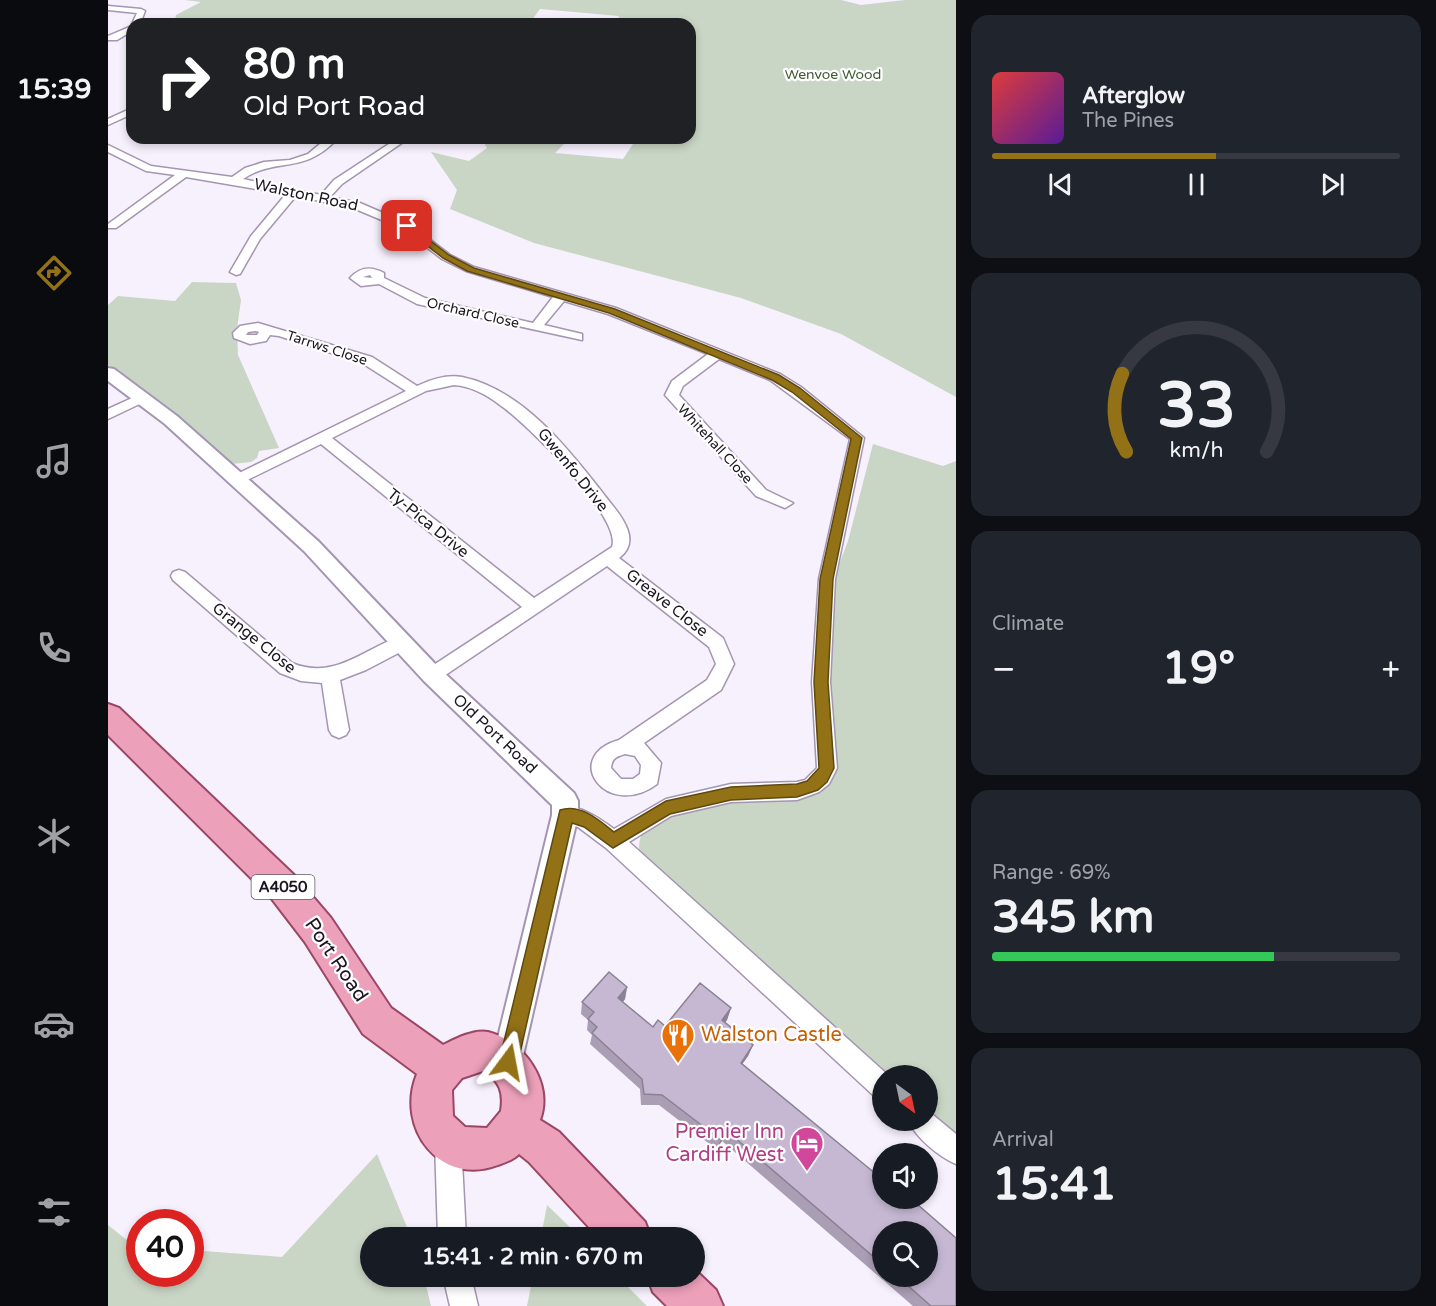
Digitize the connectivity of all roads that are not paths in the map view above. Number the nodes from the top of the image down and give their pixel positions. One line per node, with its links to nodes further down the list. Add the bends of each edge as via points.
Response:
1 (108, 8): 2 (street, via 141,11)
2 (138, 18)
3 (126, 31): 4 (street)
4 (108, 38)
5 (126, 114): 6 (street)
6 (108, 122)
7 (325, 144): 11 (street, via 291,164 267,164)
8 (395, 144): 13 (street, via 338,182)
9 (108, 148): 10 (street, Walston Road, via 149,169)
10 (183, 174): 11 (street, Walston Road); 14 (street)
11 (234, 180): 12 (street, Walston Road)
12 (294, 191): 13 (street, Walston Road); 15 (street, via 255,238)
13 (324, 197): 17 (street, Walston Road, via 407,226 470,270)
14 (112, 226)
15 (236, 272)
16 (378, 279): 18 (street, Orchard Close, via 421,301)
17 (561, 296): 18 (street, Orchard Close); 21 (street, Walston Road, via 612,311)
18 (536, 327): 20 (street, Orchard Close)
19 (266, 331): 23 (street, Tarrws Close, via 367,360)
20 (578, 337)
21 (718, 353): 28 (street, Whitehall Close, via 677,384 672,395 761,494); 39 (street, Walston Road, via 785,382 856,438 827,579 821,682 826,768 812,786 797,791 731,794 666,808)
22 (108, 373): 24 (street, Old Port Road)
23 (416, 391): 26 (street, Gwenfo Drive); 29 (street, Gwenfo Drive, via 441,381 469,383 537,426 619,527 622,543)
24 (143, 398): 25 (street); 27 (street, Old Port Road)
25 (108, 415)
26 (322, 437): 27 (street, Gwenfo Drive); 31 (street, Ty-Pica Drive)
27 (236, 480): 32 (street, Old Port Road, via 326,560)
28 (784, 503)
29 (609, 559): 31 (street); 37 (street, Greave Close, via 717,643 725,664 714,685)
30 (179, 576): 34 (street, Grange Close, via 286,668 303,675)
31 (535, 608): 33 (street)
32 (402, 643): 33 (street, Old Port Road); 34 (street)
33 (432, 675): 38 (street, Old Port Road, via 558,792 565,801)
34 (330, 677): 36 (street)
35 (108, 716): 41 (main road, Port Road / A4050, via 284,888 318,930 377,1022)
36 (339, 730)
37 (625, 746)
38 (565, 815): 39 (street, via 590,822); 40 (street)
39 (613, 841): 42 (street)
40 (508, 1062): 41 (main road, via 486,1051 470,1052); 43 (main road, via 524,1091 524,1108)
41 (442, 1068): 45 (main road, via 430,1095 430,1113)
42 (872, 1077)
43 (516, 1128): 45 (main road, via 504,1141 488,1149 471,1151); 48 (main road, via 544,1147)
44 (933, 1131): 46 (street)
45 (448, 1142): 47 (street)
46 (956, 1151)
47 (452, 1227)
48 (619, 1227)
49 (460, 1287): 51 (street)
50 (680, 1287): 52 (main road)
51 (464, 1306)
52 (700, 1306)

